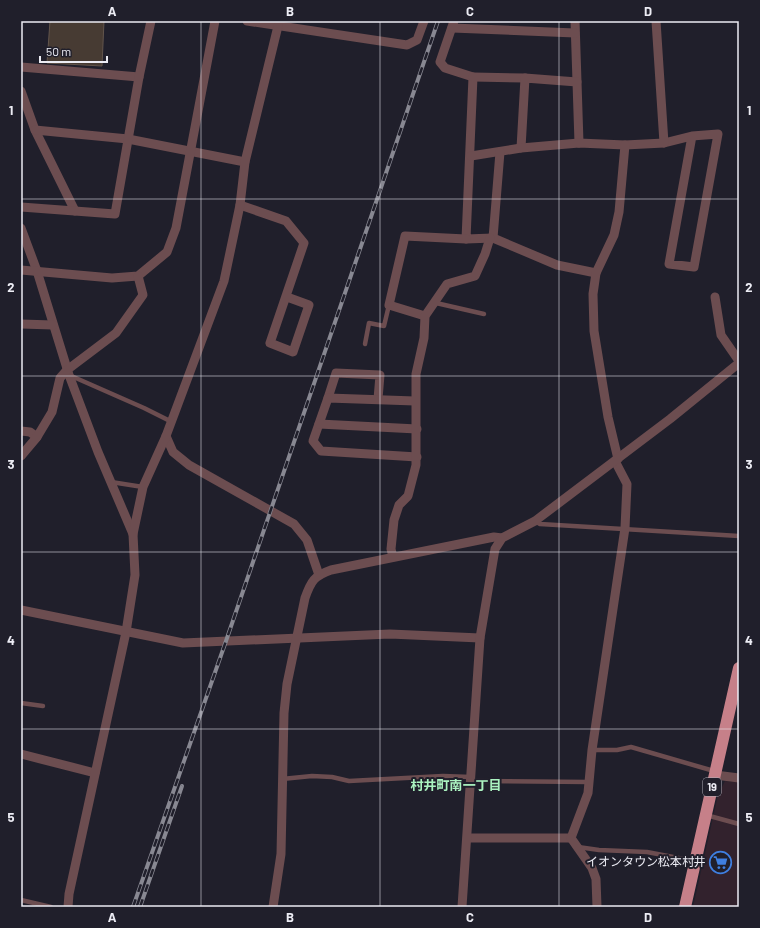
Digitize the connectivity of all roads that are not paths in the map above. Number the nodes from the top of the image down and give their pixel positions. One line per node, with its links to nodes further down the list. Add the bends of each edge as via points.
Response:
1 (151, 21): 13 (street)
2 (215, 21): 25 (street)
3 (247, 21): 9 (street)
4 (311, 21): 10 (street)
5 (424, 21): 10 (street, via 417,40 407,45)
6 (575, 21): 11 (street)
7 (656, 21): 22 (street)
8 (453, 24): 11 (street); 14 (street, via 440,62 445,68)
9 (278, 26): 10 (street); 28 (street)
10 (309, 30)
11 (575, 33): 16 (street)
12 (21, 67): 13 (street)
13 (139, 77): 20 (street)
14 (473, 77): 15 (street); 27 (street)
15 (525, 78): 16 (street); 24 (street)
16 (576, 82): 21 (street)
17 (21, 90): 18 (street)
18 (34, 130): 20 (street); 31 (street)
19 (692, 136): 19 (street, via 718,134 694,267 669,264); 22 (street)
20 (128, 139): 25 (street); 31 (street, via 115,214)
21 (579, 143): 23 (street); 24 (street)
22 (664, 143): 23 (street)
23 (625, 144): 37 (street, via 619,212 614,235)
24 (521, 148): 26 (street)
25 (190, 150): 28 (street); 38 (street, via 176,228 167,252)
26 (500, 152): 27 (street); 34 (street)
27 (470, 156): 33 (street)
28 (245, 162): 29 (street)
29 (240, 205): 39 (street, via 286,221 304,243); 53 (street, via 215,310)
30 (21, 207): 31 (street)
31 (75, 211)
32 (21, 228): 36 (street)
33 (466, 238): 34 (street); 42 (street, via 405,236)
34 (491, 238): 37 (street, via 557,265); 41 (street, via 475,276 447,284)
35 (21, 270): 36 (street)
36 (37, 271): 38 (street, via 112,278); 46 (street)
37 (596, 273): 61 (street, via 593,294 594,331)
38 (138, 276): 49 (street, via 143,295 116,333)
39 (287, 297): 39 (street, via 270,343 293,352 309,304)
40 (715, 297): 48 (street, via 722,335)
41 (436, 303): 43 (lane); 44 (street)
42 (389, 305): 44 (street); 47 (lane, via 384,326 369,323)
43 (484, 314)
44 (425, 316): 52 (street, via 424,338 416,374)
45 (21, 324): 46 (street)
46 (53, 325): 49 (street)
47 (365, 344)
48 (739, 362): 61 (street)
49 (68, 372): 53 (lane); 58 (street, via 60,378 52,412); 62 (street)
50 (328, 398): 51 (street); 51 (street, via 336,374 380,375); 54 (street)
51 (378, 399): 52 (street)
52 (415, 401): 55 (street)
53 (172, 422): 57 (street)
54 (319, 424): 55 (street); 60 (street, via 313,441 321,451)
55 (417, 429): 60 (street)
56 (21, 431): 58 (street, via 30,432)
57 (166, 436): 63 (street); 70 (street, via 173,452 189,465 294,524 307,540)
58 (37, 437): 59 (street)
59 (21, 456)
60 (417, 457): 69 (street, via 408,496 399,505 394,520)
61 (616, 460): 64 (street); 65 (street, via 627,484)
62 (111, 482): 63 (lane); 66 (street)
63 (143, 487): 66 (street)
64 (535, 521): 65 (lane, via 540,524); 68 (street)
65 (625, 528): 67 (lane); 78 (street)
66 (133, 534): 72 (street, via 135,575)
67 (739, 536)
68 (502, 538): 69 (street, via 494,537); 74 (street, via 495,550)
69 (393, 557): 70 (street, via 331,570)
70 (319, 575): 73 (street, via 310,584 305,598)
71 (21, 610): 72 (street)
72 (126, 632): 73 (street, via 184,643); 80 (street)
73 (298, 638): 74 (street, via 390,634); 83 (street, via 287,684)
74 (480, 638): 84 (street)
75 (739, 668): 81 (highway, 19)
76 (21, 703): 77 (lane)
77 (43, 706)
78 (592, 750): 81 (lane, via 631,747); 85 (street)
79 (21, 754): 80 (street)
80 (95, 773): 94 (street)
81 (715, 773): 82 (street); 86 (highway, 19)
82 (739, 778)
83 (282, 779): 84 (lane, via 312,776 349,781 443,776); 95 (street, via 281,854)
84 (471, 779): 85 (lane); 88 (street)
85 (589, 782): 89 (street, via 588,793)
86 (706, 815): 87 (lane); 91 (highway, 19)
87 (739, 824)
88 (468, 838): 89 (street); 96 (street)
89 (571, 838): 90 (street)
90 (577, 847): 91 (lane, via 647,852); 97 (street, via 592,868 596,879)
91 (696, 861): 98 (highway, 19)
92 (21, 900): 93 (lane)
93 (51, 907)
94 (68, 907)
95 (273, 907)
96 (462, 907)
97 (597, 907)
98 (686, 907)

